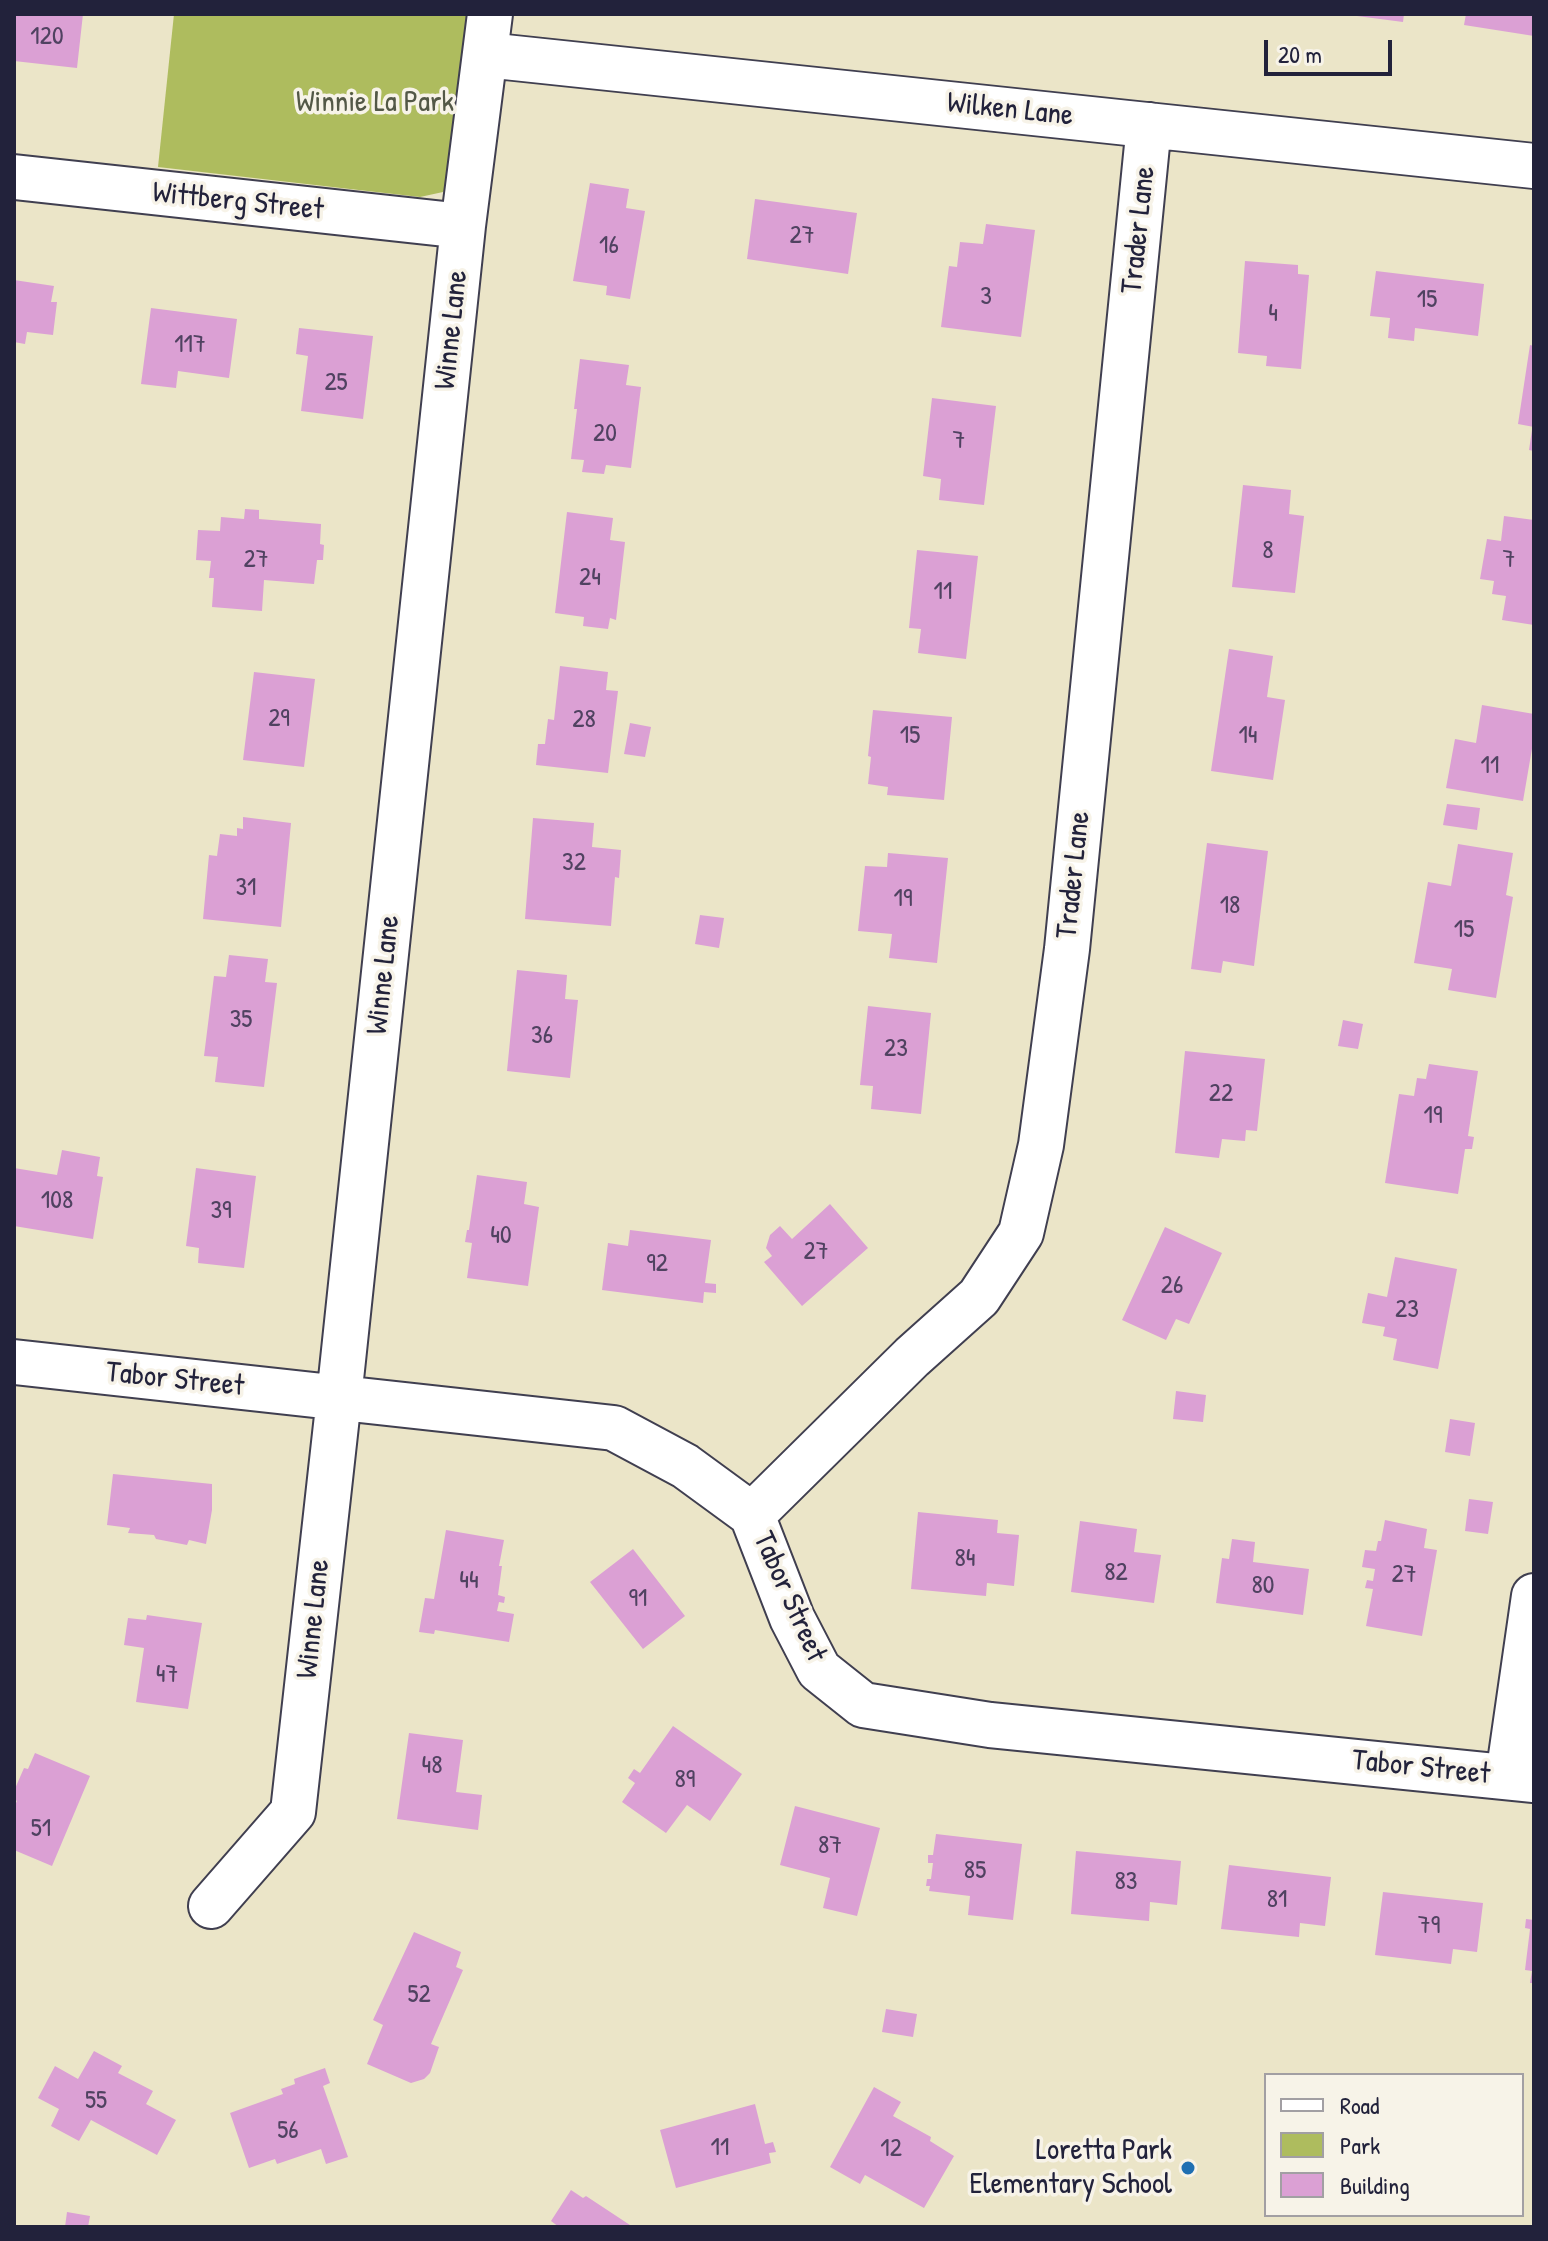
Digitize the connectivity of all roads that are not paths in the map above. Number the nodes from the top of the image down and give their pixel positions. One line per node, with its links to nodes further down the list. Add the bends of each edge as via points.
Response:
1 (488, 34): 2 (street, Wilken Lane); 5 (street, Winne Lane)
2 (1149, 125): 3 (street, Wilken Lane); 8 (street, Trader Lane, via 1067,949 1041,1145 1021,1233 979,1297)
3 (1534, 166)
4 (14, 177): 5 (street, Wittberg Street)
5 (463, 226): 7 (street, Winne Lane)
6 (14, 1362): 7 (street, Tabor Street)
7 (339, 1398): 8 (street, Tabor Street, via 614,1428 685,1466); 11 (street, Winne Lane, via 293,1812)
8 (752, 1515): 10 (street, Tabor Street, via 792,1618 819,1670 863,1705 990,1725)
9 (1534, 1596): 10 (street)
10 (1521, 1779)
11 (211, 1906)

